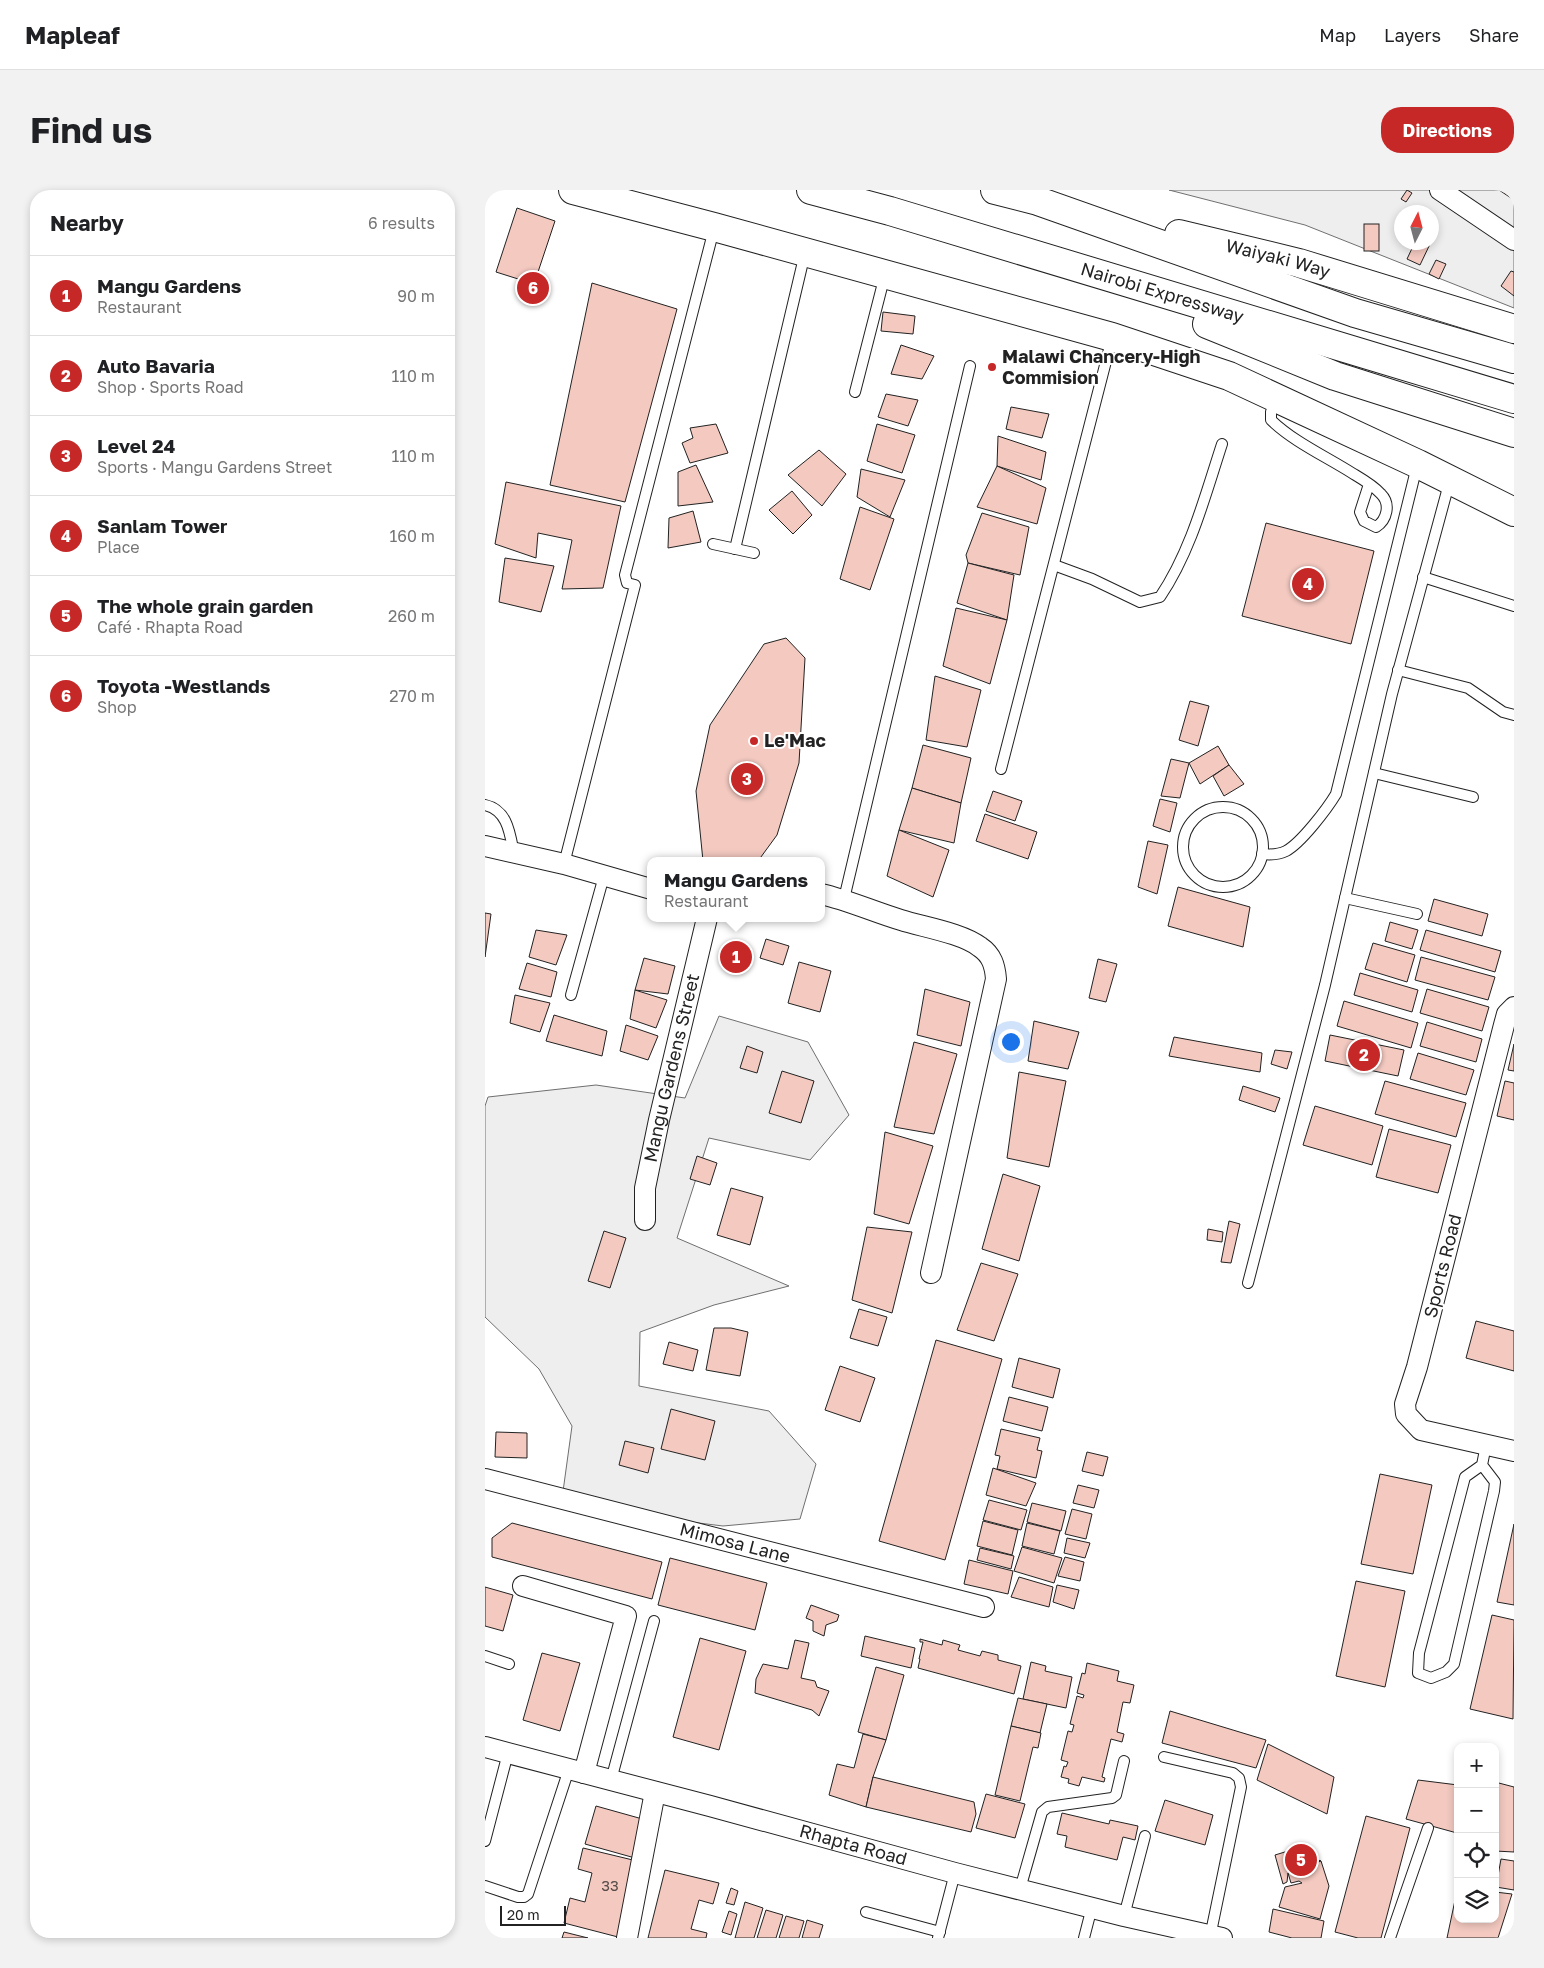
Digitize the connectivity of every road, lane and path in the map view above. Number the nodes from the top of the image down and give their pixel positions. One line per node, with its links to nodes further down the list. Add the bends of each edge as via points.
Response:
1 (573, 190): 6 (highway)
2 (811, 190): 9 (highway, Nairobi Expressway)
3 (995, 190): 5 (highway)
4 (1440, 190): 7 (street)
5 (1038, 201): 11 (highway, Waiyaki Way, via 1299,263); 13 (highway, via 1355,313)
6 (714, 227): 8 (highway); 39 (lane, via 625,575 627,583 635,585)
7 (1514, 240)
8 (805, 252): 10 (highway); 25 (lane)
9 (1063, 265): 17 (highway, Nairobi Expressway); 18 (highway, via 1335,376)
10 (885, 274): 12 (highway); 15 (lane)
11 (1514, 329)
12 (1112, 337): 16 (highway, via 1229,376); 27 (lane)
13 (1514, 359)
14 (970, 366): 44 (lane)
15 (855, 392)
16 (1277, 398): 20 (highway); 22 (lane, via 1271,420 1283,432)
17 (1514, 399)
18 (1514, 433)
19 (1222, 444): 27 (lane, via 1192,537 1160,596 1140,602)
20 (1418, 464): 21 (highway); 38 (lane, via 1336,794 1327,810 1291,848 1276,855)
21 (1450, 479): 23 (highway); 28 (lane)
22 (1369, 484)
23 (1514, 512)
24 (713, 544): 25 (lane)
25 (735, 549): 26 (lane)
26 (754, 553)
27 (1054, 565): 32 (lane)
28 (1423, 577): 29 (lane); 30 (lane)
29 (1514, 606)
30 (1398, 670): 31 (lane, via 1468,688 1503,712); 33 (lane)
31 (1514, 715)
32 (1001, 769)
33 (1373, 773): 34 (lane); 43 (lane)
34 (1473, 797)
35 (485, 805): 37 (lane, via 491,806 507,822)
36 (485, 846): 37 (street)
37 (514, 854): 39 (street)
38 (1262, 854): 38 (lane, via 1257,869 1249,878 1229,887 1217,887 1196,877 1188,868 1182,846 1189,824 1201,813 1217,807 1229,807 1249,816 1257,825 1262,836)
39 (564, 864): 40 (street)
40 (604, 876): 41 (street); 47 (lane)
41 (647, 888)
42 (825, 895): 44 (street)
43 (1345, 898): 45 (lane); 51 (lane)
44 (844, 899): 50 (street, via 899,920 965,939 980,947 995,966 996,980)
45 (1417, 914)
46 (706, 922): 49 (street, Mangu Gardens Street, via 649,1168)
47 (571, 995)
48 (1514, 1007): 52 (street, Sports Road, via 1507,1014 1405,1404 1406,1414 1421,1430)
49 (645, 1220)
50 (931, 1273)
51 (1248, 1283)
52 (1486, 1445): 53 (street, Sports Road); 54 (lane)
53 (1514, 1451)
54 (1481, 1465): 54 (lane, via 1465,1477 1419,1653 1418,1673 1431,1678 1446,1672 1454,1664 1461,1635 1494,1491 1495,1482)
55 (485, 1479): 57 (street, Mimosa Lane)
56 (523, 1586): 65 (street, via 627,1616)
57 (984, 1607)
58 (654, 1621): 66 (lane)
59 (485, 1656): 60 (lane)
60 (509, 1664)
61 (485, 1747): 62 (street, Rhapta Road)
62 (507, 1753): 65 (street, Rhapta Road); 70 (lane)
63 (1164, 1757): 78 (lane, via 1233,1773 1239,1778 1241,1787)
64 (1124, 1760): 73 (lane, via 1112,1798 1048,1807 1042,1812)
65 (576, 1771): 66 (street, Rhapta Road); 72 (lane, via 528,1894 518,1897)
66 (611, 1780): 67 (street, Rhapta Road)
67 (655, 1792): 71 (street, Rhapta Road); 79 (street)
68 (1428, 1828): 81 (lane)
69 (1145, 1836): 76 (lane)
70 (485, 1841)
71 (955, 1873): 73 (street, Rhapta Road); 77 (lane)
72 (485, 1886)
73 (1020, 1889): 74 (street, Rhapta Road)
74 (1092, 1907): 76 (street, Rhapta Road); 80 (lane)
75 (866, 1912): 77 (lane)
76 (1124, 1916): 78 (street, Rhapta Road)
77 (939, 1935)
78 (1214, 1937)
79 (627, 1938)
80 (1085, 1938)
81 (1390, 1938)

